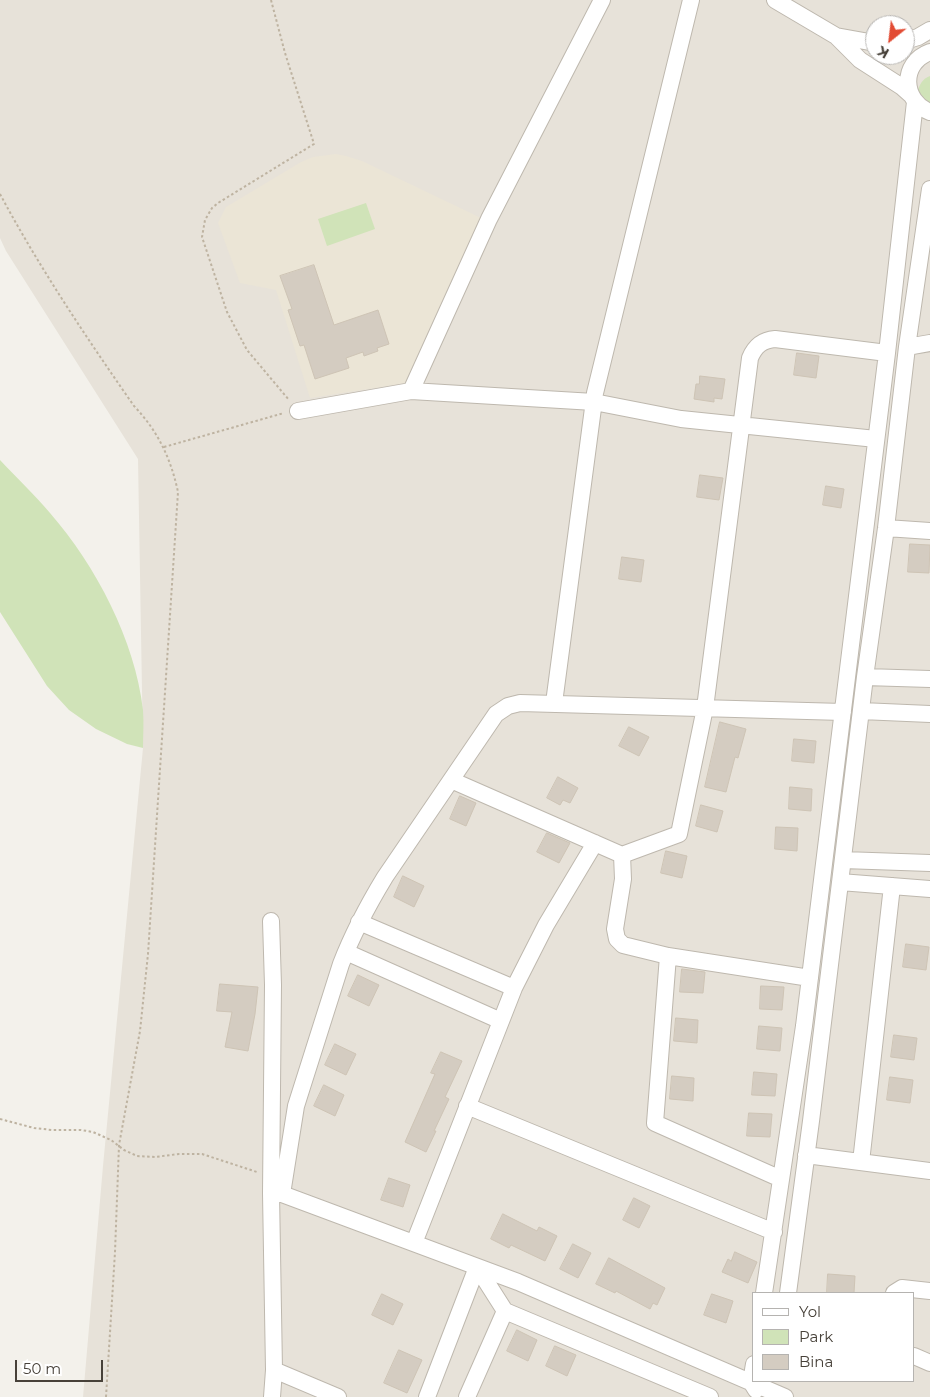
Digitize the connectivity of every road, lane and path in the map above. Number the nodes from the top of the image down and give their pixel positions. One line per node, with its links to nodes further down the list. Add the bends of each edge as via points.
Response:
1 (271, 0): 19 (path, via 314,144 218,203 205,220 202,237 227,312 246,350)
2 (602, 0): 17 (street, via 489,218)
3 (691, 0): 18 (street)
4 (774, 0): 6 (street)
5 (930, 30): 7 (street)
6 (836, 36): 8 (street); 10 (street, via 860,60 902,87)
7 (915, 38)
8 (865, 41)
9 (918, 54): 10 (street, via 908,79)
10 (913, 99): 11 (street); 16 (street)
11 (930, 112)
12 (930, 189): 15 (street)
13 (0, 194): 22 (path, via 72,314)
14 (930, 343): 15 (street)
15 (907, 347): 23 (street)
16 (887, 353): 20 (street, via 775,339 765,341 756,347 750,358); 21 (street)
17 (411, 391): 18 (street); 19 (street)
18 (594, 402): 20 (street, via 681,419); 27 (street)
19 (298, 410): 22 (path)
20 (741, 425): 21 (street); 28 (street)
21 (876, 438): 30 (street)
22 (164, 447): 49 (path, via 178,492 152,897 140,1030)
23 (886, 528): 24 (street); 25 (street)
24 (930, 531)
25 (865, 677): 26 (street); 29 (street)
26 (930, 680)
27 (554, 704): 28 (street); 32 (street, via 520,703 503,709 491,720)
28 (706, 708): 30 (street); 34 (street, via 679,834)
29 (861, 711): 31 (street); 35 (street)
30 (843, 712): 44 (street)
31 (930, 714)
32 (451, 780): 33 (street); 41 (street, via 385,876)
33 (595, 843): 34 (street); 45 (street, via 546,925)
34 (622, 855): 43 (street, via 623,879 615,929 618,939 626,947)
35 (843, 860): 36 (street); 37 (street)
36 (930, 863)
37 (840, 882): 38 (street); 50 (street)
38 (892, 886): 39 (street); 51 (street)
39 (930, 889)
40 (271, 921): 54 (street)
41 (359, 922): 42 (street); 45 (street)
42 (346, 952): 46 (street); 54 (street, via 296,1106)
43 (668, 956): 44 (street); 53 (street, via 655,1123)
44 (810, 978): 53 (street)
45 (514, 988): 46 (street)
46 (501, 1021): 47 (street)
47 (468, 1106): 55 (street); 56 (street)
48 (0, 1119): 49 (path, via 34,1128 93,1132)
49 (119, 1145): 54 (path, via 130,1154 142,1157 202,1154); 69 (path)
50 (806, 1155): 51 (street); 60 (street)
51 (861, 1162): 52 (street)
52 (930, 1170)
53 (782, 1179): 55 (street)
54 (275, 1188): 56 (street); 65 (street)
55 (774, 1232): 59 (street)
56 (414, 1243): 57 (street)
57 (477, 1267): 62 (street); 67 (street); 72 (street)
58 (930, 1291): 61 (street, via 902,1288)
59 (764, 1292)
60 (788, 1292)
61 (896, 1292)
62 (505, 1311): 73 (street); 74 (street)
63 (915, 1356): 64 (street)
64 (930, 1363)
65 (274, 1370): 70 (street); 71 (street)
66 (752, 1376): 67 (street)
67 (751, 1382): 68 (street)
68 (774, 1393)
69 (106, 1397)
70 (272, 1397)
71 (338, 1397)
72 (427, 1397)
73 (468, 1397)
74 (710, 1397)

